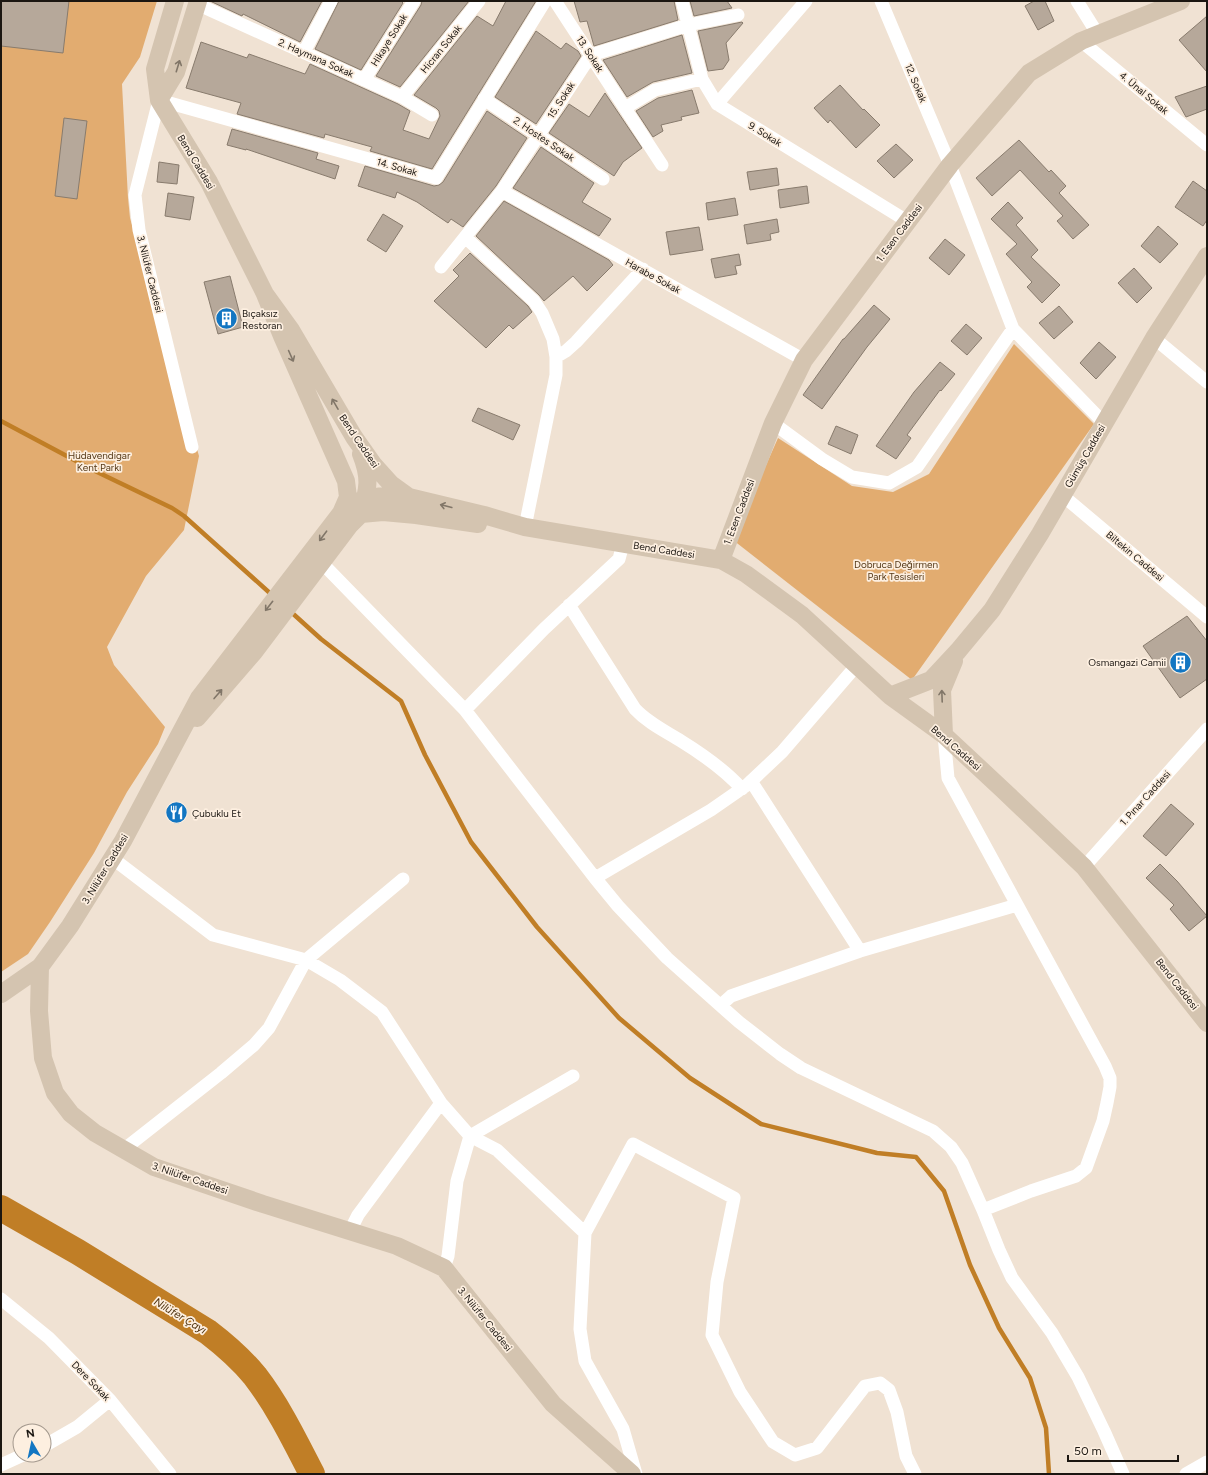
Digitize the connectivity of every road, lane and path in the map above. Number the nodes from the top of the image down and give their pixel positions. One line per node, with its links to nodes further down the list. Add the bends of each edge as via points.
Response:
1 (175, 1): 23 (main road, Bend Caddesi, via 155,69)
2 (331, 1): 17 (street)
3 (414, 1): 20 (street, Hikaye Sokak)
4 (479, 1): 21 (street, Hicran Sokak)
5 (544, 1): 22 (street, 14. Sokak)
6 (555, 1): 18 (street, 13. Sokak)
7 (682, 1): 14 (street, 9. Sokak)
8 (806, 1): 24 (street)
9 (881, 1): 30 (street, 12. Sokak)
10 (1077, 1): 15 (street)
11 (1181, 1): 15 (main road, 1. Esen Caddesi)
12 (197, 2): 17 (street, 2. Haymana Sokak); 23 (main road, one-way to 12, via 176,72)
13 (738, 16): 14 (street)
14 (688, 25): 18 (street); 19 (street, 9. Sokak)
15 (1097, 33): 16 (main road, 1. Esen Caddesi)
16 (1080, 40): 28 (street, 4. Ünal Sokak); 30 (main road, 1. Esen Caddesi, via 1029,73)
17 (304, 52): 20 (street, 2. Haymana Sokak)
18 (591, 55): 25 (street, 13. Sokak); 27 (street, 15. Sokak)
19 (702, 79): 24 (street, 9. Sokak); 25 (street, via 654,90)
20 (364, 80): 21 (street, 2. Haymana Sokak)
21 (402, 97): 26 (street, 2. Haymana Sokak)
22 (484, 99): 23 (street, 14. Sokak, via 436,178); 27 (street, 2. Hostes Sokak)
23 (159, 100): 38 (main road, Bend Caddesi, via 209,182); 47 (street, 3. Nilüfer Caddesi, via 135,195 139,230)
24 (717, 104): 33 (street, 9. Sokak)
25 (625, 108): 29 (street, 13. Sokak)
26 (432, 115)
27 (539, 135): 31 (street, 2. Hostes Sokak); 32 (street, 15. Sokak)
28 (1207, 145)
29 (662, 165)
30 (950, 165): 33 (main road, 1. Esen Caddesi); 39 (street, 12. Sokak)
31 (603, 180)
32 (502, 192): 34 (street, 15. Sokak); 37 (street, Harabe Sokak)
33 (907, 221): 42 (main road, 1. Esen Caddesi)
34 (465, 237): 36 (street, 15. Sokak); 41 (street, via 534,300 548,326)
35 (1207, 256): 40 (main road, Gümüş Caddesi)
36 (441, 267)
37 (642, 269): 41 (street, via 576,342); 42 (street, Harabe Sokak)
38 (265, 294): 46 (main road, Bend Caddesi, one-way to 38, via 291,330); 48 (main road, one-way to 48)
39 (1013, 329): 44 (street, via 917,467 889,483 852,477 822,459); 45 (street)
40 (1154, 338): 43 (street); 45 (main road, Gümüş Caddesi)
41 (556, 357): 53 (street, via 554,390)
42 (804, 360): 44 (main road, 1. Esen Caddesi)
43 (1207, 382)
44 (773, 423): 55 (main road, 1. Esen Caddesi)
45 (1104, 423): 49 (main road, Gümüş Caddesi)
46 (354, 436): 50 (main road, Bend Caddesi, via 373,464 391,484); 51 (main road, via 366,467 368,483)
47 (192, 447)
48 (346, 481): 51 (main road); 52 (main road, via 348,497)
49 (1062, 495): 59 (street, Biltekin Caddesi); 60 (main road, Gümüş Caddesi, via 992,610)
50 (409, 496): 51 (main road, via 385,496); 53 (main road, Bend Caddesi, one-way to 50)
51 (363, 504): 52 (main road, via 353,504); 53 (main road, via 383,512 487,526); 56 (main road)
52 (341, 513): 57 (main road, one-way to 57)
53 (525, 527): 54 (main road, Bend Caddesi)
54 (623, 544): 55 (main road, Bend Caddesi); 58 (street, via 618,559)
55 (720, 560): 61 (main road, Bend Caddesi, via 746,574 802,614)
56 (322, 563): 57 (main road); 63 (street)
57 (299, 581): 67 (main road, 3. Nilüfer Caddesi, via 175,745)
58 (569, 605): 63 (street); 66 (street, via 635,709 644,718)
59 (1207, 617)
60 (958, 652): 62 (main road, via 932,680); 65 (main road, one-way to 60, via 942,690)
61 (857, 666): 62 (main road, Bend Caddesi); 66 (street, via 782,752)
62 (890, 696): 65 (main road, Bend Caddesi)
63 (465, 710): 69 (street)
64 (1207, 728): 68 (street, 1. Pınar Caddesi)
65 (944, 735): 68 (main road, Bend Caddesi); 71 (street, via 948,778)
66 (746, 785): 69 (street, via 711,810); 72 (street)
67 (112, 858): 73 (street, via 213,935); 74 (main road, 3. Nilüfer Caddesi, via 70,926)
68 (1084, 867): 77 (main road, Bend Caddesi)
69 (595, 878): 76 (street, via 622,911 667,958)
70 (403, 879): 73 (street)
71 (1017, 906): 72 (street); 82 (street, via 1105,1066 1110,1078 1110,1087 1103,1121 1086,1168 1076,1176)
72 (860, 951): 76 (street, via 731,996)
73 (306, 960): 79 (street, via 340,980 382,1012); 81 (street, via 269,1028 254,1045)
74 (40, 967): 75 (main road); 81 (main road, 3. Nilüfer Caddesi, via 39,1011 43,1058 55,1093 71,1114)
75 (1, 994)
76 (721, 1005): 82 (street, via 759,1039 801,1068 922,1125 942,1138 962,1163)
77 (1207, 1023)
78 (574, 1076): 80 (street)
79 (441, 1103): 80 (street); 83 (street, via 358,1216)
80 (470, 1136): 84 (street, via 497,1150); 85 (street, via 457,1181 448,1256)
81 (123, 1150): 83 (main road, 3. Nilüfer Caddesi, via 154,1167)
82 (983, 1210): 96 (street, via 1012,1278 1078,1376)
83 (350, 1231): 85 (main road, 3. Nilüfer Caddesi, via 397,1246)
84 (585, 1233): 94 (street, via 580,1329 585,1361 623,1429); 95 (street, via 633,1144 734,1198 717,1282 712,1335 740,1392 773,1442 795,1455 817,1448 865,1386 880,1383 889,1390 897,1412 906,1456)
85 (444, 1268): 93 (main road, 3. Nilüfer Caddesi, via 554,1404)
86 (1, 1299): 87 (street, Dere Sokak, via 49,1338)
87 (110, 1400): 88 (street, via 77,1427); 92 (street, Dere Sokak)
88 (52, 1441)
89 (12, 1460): 91 (street)
90 (1207, 1462): 97 (street)
91 (1, 1464)
92 (170, 1474)
93 (632, 1474)
94 (636, 1474)
95 (915, 1474)
96 (1123, 1474)
97 (1186, 1474)

